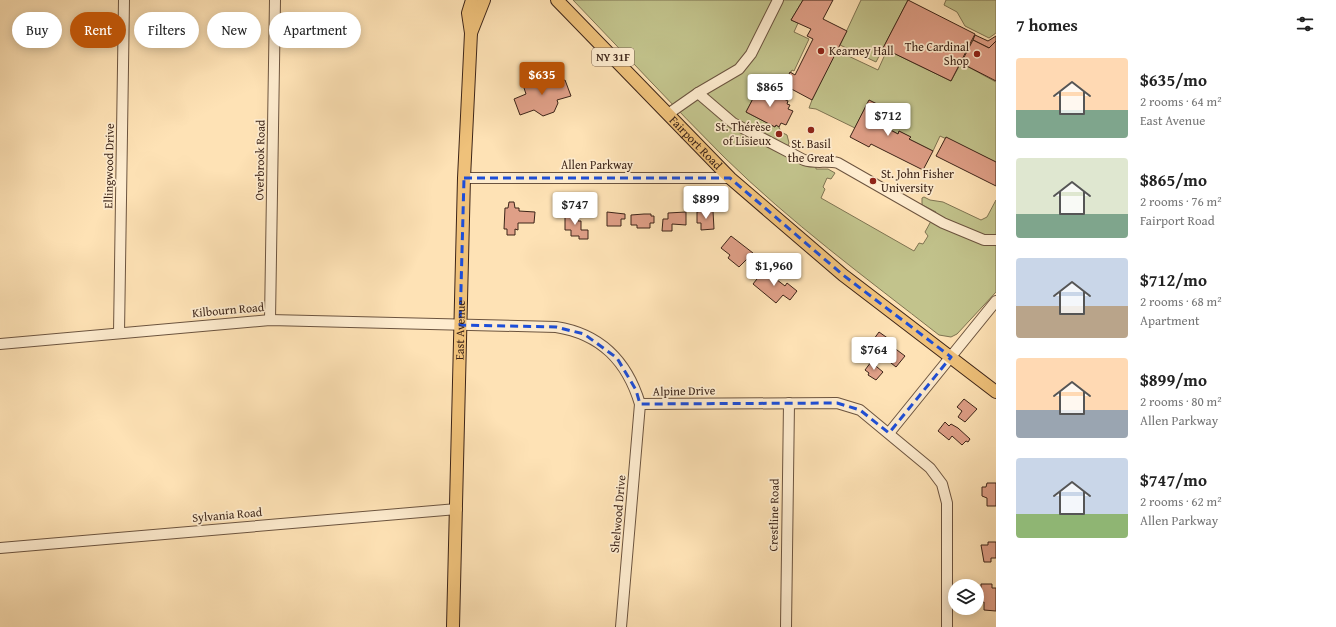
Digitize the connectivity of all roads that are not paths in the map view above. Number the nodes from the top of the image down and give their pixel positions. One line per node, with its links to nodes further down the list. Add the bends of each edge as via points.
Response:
1 (124, 0): 18 (street, Ellingwood Drive)
2 (275, 0): 16 (street, Overbrook Road)
3 (468, 0): 8 (main road)
4 (472, 0): 8 (main road, East Avenue)
5 (484, 0): 9 (main road, East Avenue)
6 (557, 0): 11 (main road, Fairport Road / NY 31F)
7 (778, 0): 10 (street, via 745,62 728,76)
8 (468, 13): 9 (main road, East Avenue)
9 (471, 33): 12 (main road, East Avenue)
10 (698, 93): 11 (street); 14 (street, via 740,127 804,160 838,163 943,222 984,240)
11 (668, 114): 13 (main road, Fairport Road / NY 31F)
12 (464, 178): 13 (street, Allen Parkway); 17 (main road, East Avenue)
13 (730, 178): 20 (main road, Fairport Road / NY 31F, via 843,275)
14 (996, 240)
15 (996, 301): 20 (street)
16 (270, 320): 17 (street, Kilbourn Road); 18 (street, Kilbourn Road)
17 (460, 325): 23 (street, Alpine Drive, via 556,327 584,334 617,358 636,390); 25 (main road, East Avenue)
18 (119, 333): 19 (street, Kilbourn Road)
19 (0, 344)
20 (951, 357): 21 (main road, Fairport Road / NY 31F); 24 (street)
21 (996, 392)
22 (789, 402): 23 (street, Alpine Drive); 24 (street, Alpine Drive, via 837,403 852,406); 29 (street, Crestline Road)
23 (640, 404): 28 (street, Shelwood Drive)
24 (889, 433): 30 (street, Alpine Drive, via 930,468 945,494 948,513)
25 (457, 509): 26 (street, Sylvania Road); 27 (main road, East Avenue)
26 (0, 548)
27 (453, 627)
28 (621, 627)
29 (786, 627)
30 (947, 627)

